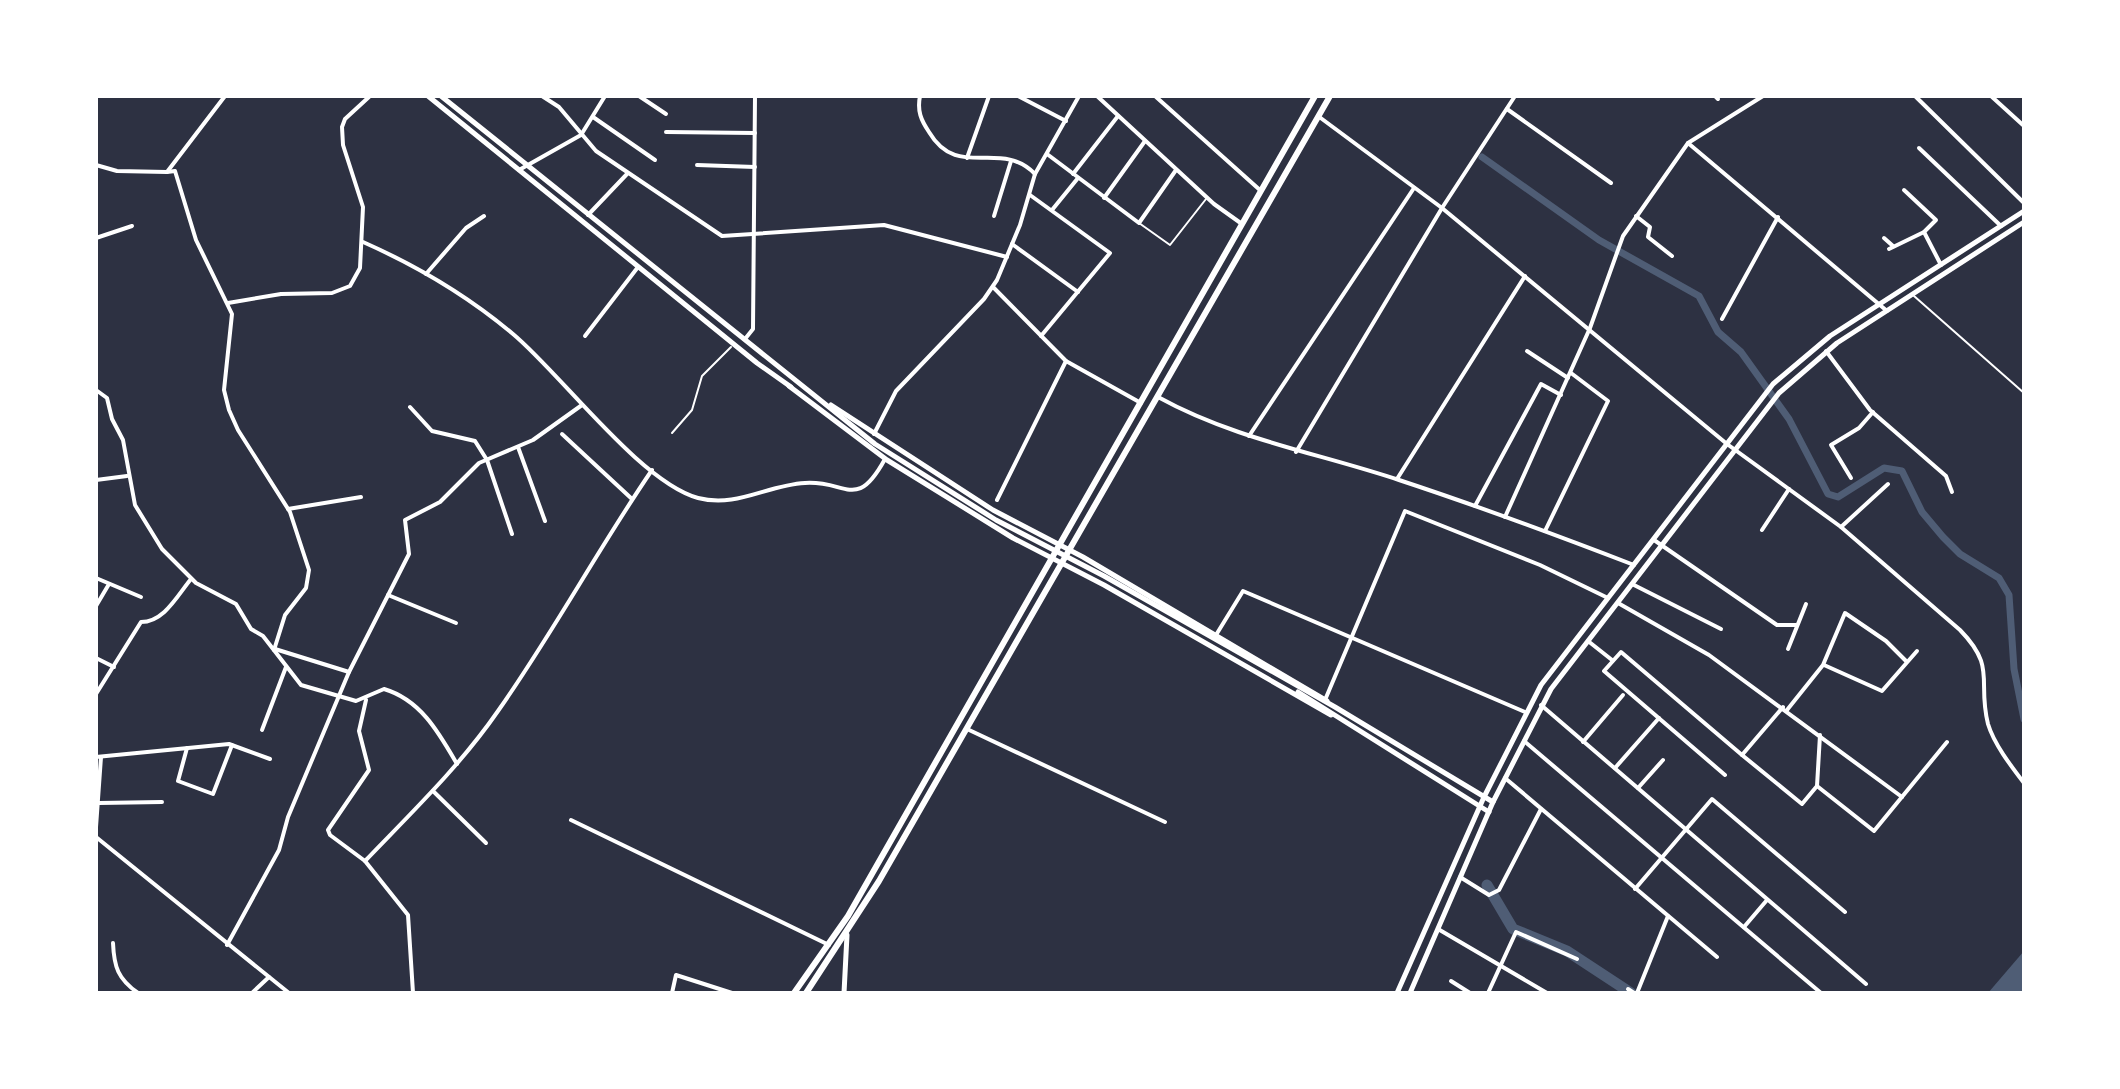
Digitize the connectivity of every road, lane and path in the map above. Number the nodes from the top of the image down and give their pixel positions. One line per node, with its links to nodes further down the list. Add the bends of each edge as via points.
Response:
1 (225, 96): 46 (street)
2 (370, 96): 75 (street, via 342,127 363,207)
3 (428, 96): 44 (main road)
4 (441, 96): 40 (main road)
5 (542, 96): 22 (street)
6 (559, 96): 22 (street)
7 (605, 96): 27 (street)
8 (639, 96): 24 (street)
9 (755, 96): 31 (street)
10 (920, 96): 37 (street, via 920,117 939,148)
11 (989, 96): 37 (street)
12 (1018, 96): 28 (street)
13 (1079, 96): 28 (street)
14 (1097, 96): 25 (street)
15 (1155, 96): 53 (street)
16 (1315, 96): 53 (main road)
17 (1330, 96): 26 (main road)
18 (1515, 96): 23 (street)
19 (1763, 96): 34 (street)
20 (1915, 96): 57 (street)
21 (1991, 96): 29 (street)
22 (555, 104): 32 (street)
23 (1507, 109): 50 (street); 58 (street)
24 (666, 114)
25 (1118, 116): 33 (street); 49 (street)
26 (1318, 116): 51 (street); 104 (main road)
27 (593, 117): 32 (street); 38 (street)
28 (1066, 121): 36 (street)
29 (2024, 126)
30 (666, 132): 31 (street)
31 (755, 133): 43 (street)
32 (581, 135): 40 (street); 47 (street)
33 (1146, 141): 45 (street); 55 (street)
34 (1688, 143): 64 (street); 65 (street)
35 (1919, 148): 70 (street)
36 (1047, 154): 48 (street); 49 (street)
37 (967, 158): 39 (street)
38 (655, 160)
39 (1011, 161): 48 (street); 63 (street)
40 (524, 164): 44 (street); 61 (main road)
41 (96, 165): 46 (street)
42 (697, 165): 43 (street)
43 (755, 167): 72 (street)
44 (519, 170): 79 (main road)
45 (1176, 170): 56 (street); 67 (street)
46 (167, 172): 86 (street, via 175,171 196,240)
47 (627, 174): 61 (street); 72 (street, via 722,236)
48 (1035, 174): 54 (street)
49 (1076, 176): 55 (street); 59 (street)
50 (1611, 183)
51 (1414, 187): 58 (street); 113 (street)
52 (1904, 190): 71 (street, via 1936,220)
53 (1261, 191): 68 (main road)
54 (1030, 195): 59 (street); 76 (street)
55 (1104, 198): 67 (street)
56 (1207, 198): 67 (lane, via 1170,245); 68 (street)
57 (2024, 203)
58 (1442, 208): 82 (street); 117 (street)
59 (1052, 211): 84 (street, via 1110,253)
60 (2024, 211): 70 (main road)
61 (588, 215): 93 (main road)
62 (484, 216): 81 (street, via 466,228)
63 (994, 216)
64 (1636, 216): 77 (street, via 1650,227 1648,237); 90 (street)
65 (1778, 217): 87 (street); 89 (street)
66 (2024, 222): 85 (main road)
67 (1139, 223)
68 (1242, 224): 105 (main road)
69 (132, 226): 73 (street)
70 (2001, 226): 80 (main road)
71 (1924, 232): 74 (street, via 1891,248); 80 (street)
72 (755, 236): 78 (street, via 884,225); 93 (street, via 753,329)
73 (96, 238)
74 (1884, 238)
75 (363, 242): 81 (street); 86 (street, via 360,268 350,286 332,293)
76 (1012, 244): 78 (street); 84 (street)
77 (1672, 256)
78 (1007, 257): 83 (street)
79 (639, 265): 91 (street); 94 (main road)
80 (1941, 265): 87 (main road)
81 (426, 274): 106 (street, via 511,332)
82 (1525, 276): 90 (street); 123 (street)
83 (992, 287): 92 (street); 112 (street, via 896,391)
84 (1078, 292): 92 (street)
85 (1912, 295): 88 (main road); 102 (lane)
86 (228, 303): 132 (street, via 232,314 224,390 229,410)
87 (1879, 305): 88 (street); 114 (main road, via 1829,337 1773,384)
88 (1887, 311): 96 (main road)
89 (1722, 319)
90 (1590, 328): 98 (street); 114 (street)
91 (585, 336)
92 (1041, 336): 97 (street)
93 (743, 340): 99 (main road)
94 (734, 344): 100 (main road); 110 (lane, via 702,376 692,410)
95 (1527, 351): 98 (street)
96 (1826, 351): 108 (street); 116 (main road, via 1779,393)
97 (1066, 361): 105 (street); 130 (street)
98 (1570, 376): 103 (street); 139 (street, via 1608,401)
99 (794, 379): 109 (main road); 112 (main road)
100 (789, 386): 109 (main road); 118 (main road)
101 (96, 390): 121 (street, via 107,398 123,440)
102 (2024, 393)
103 (1561, 395): 131 (street, via 1541,384); 134 (street)
104 (1157, 397): 113 (street, via 1199,420); 144 (main road)
105 (1141, 403): 142 (main road)
106 (582, 405): 115 (street); 120 (street)
107 (410, 407): 119 (street, via 432,431 472,439)
108 (1873, 412): 122 (street, via 1831,445); 127 (street, via 1946,476)
109 (840, 416): 167 (main road, via 996,520)
110 (672, 433)
111 (562, 434): 129 (street)
112 (874, 434): 133 (main road)
113 (1249, 436): 117 (street)
114 (1727, 444): 116 (street); 141 (main road)
115 (518, 447): 119 (street); 135 (street)
116 (1735, 450): 126 (street); 143 (main road)
117 (1296, 452): 123 (street)
118 (885, 459): 120 (street, via 869,484 856,490 809,482 735,500 697,497); 136 (main road)
119 (487, 460): 140 (street); 152 (street, via 440,502 405,520 409,554)
120 (652, 470): 129 (street)
121 (127, 476): 124 (street); 149 (street, via 135,505 162,549)
122 (1851, 478)
123 (1397, 479): 131 (street)
124 (96, 480)
125 (1888, 484): 137 (street)
126 (1789, 489): 137 (street); 138 (street)
127 (1952, 492)
128 (361, 497): 132 (street)
129 (632, 499): 198 (street, via 498,711)
130 (997, 500)
131 (1475, 506): 134 (street)
132 (288, 509): 165 (street, via 309,570 306,588 285,615)
133 (1001, 515): 136 (main road); 142 (main road)
134 (1505, 517): 139 (street)
135 (545, 521)
136 (994, 526): 145 (main road)
137 (1841, 527): 202 (street, via 1976,648 1985,668 1990,729)
138 (1762, 530)
139 (1545, 531): 147 (street)
140 (512, 534)
141 (1654, 540): 143 (street); 147 (main road)
142 (1059, 545): 144 (main road); 145 (main road)
143 (1662, 546): 151 (main road); 159 (street, via 1777,625)
144 (1070, 550): 146 (main road); 161 (main road)
145 (1052, 559): 146 (main road); 233 (main road)
146 (1062, 563): 184 (main road); 186 (main road)
147 (1634, 565): 154 (main road)
148 (96, 578): 150 (street)
149 (191, 579): 165 (street, via 236,604 251,629); 172 (street, via 165,612 141,622)
150 (109, 584): 153 (street); 157 (street)
151 (1632, 584): 155 (main road); 160 (street)
152 (388, 595): 158 (street); 174 (street)
153 (141, 597)
154 (1608, 598): 162 (street, via 1405,511); 183 (main road)
155 (1618, 603): 163 (main road); 182 (street, via 1709,655)
156 (1806, 604): 159 (street)
157 (96, 606)
158 (456, 623)
159 (1796, 625): 164 (street)
160 (1721, 629)
161 (1216, 635): 162 (street, via 1243,591); 179 (main road)
162 (1352, 637): 179 (street); 183 (street)
163 (1588, 641): 169 (street); 180 (main road)
164 (1788, 649)
165 (274, 651): 173 (street); 174 (street)
166 (1917, 651): 170 (street)
167 (1236, 653): 181 (main road); 184 (main road)
168 (96, 658): 172 (street)
169 (1612, 660): 185 (street, via 1604,671); 194 (street, via 1621,652)
170 (1906, 661): 171 (street, via 1882,691); 171 (street, via 1845,613)
171 (1823, 665): 182 (street)
172 (114, 667): 175 (street)
173 (286, 667): 176 (street, via 301,685); 187 (street)
174 (349, 672): 176 (street)
175 (96, 694)
176 (337, 695): 178 (street); 232 (street, via 279,850)
177 (1623, 695): 190 (street)
178 (366, 700): 198 (street, via 384,689 400,694 422,711); 221 (street, via 359,731 369,770 328,830)
179 (1325, 700): 181 (main road)
180 (1541, 705): 189 (main road); 190 (street)
181 (1335, 707): 206 (main road)
182 (1785, 709): 188 (street); 194 (street)
183 (1525, 712): 206 (main road)
184 (1331, 715): 211 (main road)
185 (1659, 718): 199 (street); 200 (street)
186 (967, 729): 215 (street); 230 (main road)
187 (262, 730)
188 (1820, 735): 203 (street); 207 (street)
189 (1523, 740): 201 (main road); 220 (street)
190 (1583, 742): 199 (street)
191 (1947, 742): 207 (street)
192 (232, 745): 193 (street); 193 (street, via 213,794 178,781); 196 (street)
193 (187, 748): 195 (street)
194 (1742, 755): 203 (street, via 1802,804)
195 (98, 757): 210 (street)
196 (270, 759)
197 (1663, 760): 204 (street)
198 (457, 764): 205 (street)
199 (1615, 768): 204 (street)
200 (1725, 775)
201 (1505, 778): 209 (main road); 212 (street)
202 (2024, 783)
203 (1817, 786): 207 (street, via 1874,831)
204 (1638, 788): 217 (street)
205 (433, 791): 219 (street); 221 (street)
206 (1484, 797): 209 (main road); 211 (main road)
207 (1902, 797)
208 (162, 802): 210 (street)
209 (1493, 802): 213 (main road)
210 (99, 803): 216 (street)
211 (1480, 807): 213 (main road); 227 (main road)
212 (1541, 809): 222 (street, via 1499,890 1492,895); 223 (street)
213 (1489, 812): 222 (main road)
214 (571, 820): 233 (street)
215 (1165, 822)
216 (96, 827)
217 (1686, 829): 220 (street); 224 (street); 225 (street, via 1712,799)
218 (96, 837): 232 (street)
219 (486, 843)
220 (1662, 857): 223 (street); 228 (street)
221 (365, 861): 244 (street, via 408,915)
222 (1460, 877): 229 (main road)
223 (1635, 889): 226 (street)
224 (1767, 900): 228 (street); 239 (street)
225 (1845, 912)
226 (1668, 916): 234 (street); 255 (street)
227 (1428, 924): 229 (main road); 250 (main road)
228 (1744, 927): 256 (street)
229 (1438, 929): 236 (street); 251 (main road)
230 (847, 935): 248 (main road); 249 (main road)
231 (113, 943): 241 (street, via 114,967)
232 (227, 945): 237 (street)
233 (829, 945): 247 (main road)
234 (1717, 957)
235 (1577, 959): 236 (street, via 1518,932)
236 (1501, 966): 253 (street); 254 (street)
237 (269, 977): 242 (street); 243 (street)
238 (1451, 981): 252 (street)
239 (1866, 984)
240 (1628, 989): 255 (street)
241 (138, 993)
242 (252, 993)
243 (289, 993)
244 (413, 993)
245 (672, 993): 246 (street, via 676,975)
246 (732, 993)
247 (794, 993)
248 (806, 993)
249 (844, 993)
250 (1397, 993)
251 (1410, 993)
252 (1470, 993)
253 (1488, 993)
254 (1547, 993)
255 (1635, 993)
256 (1821, 993)

